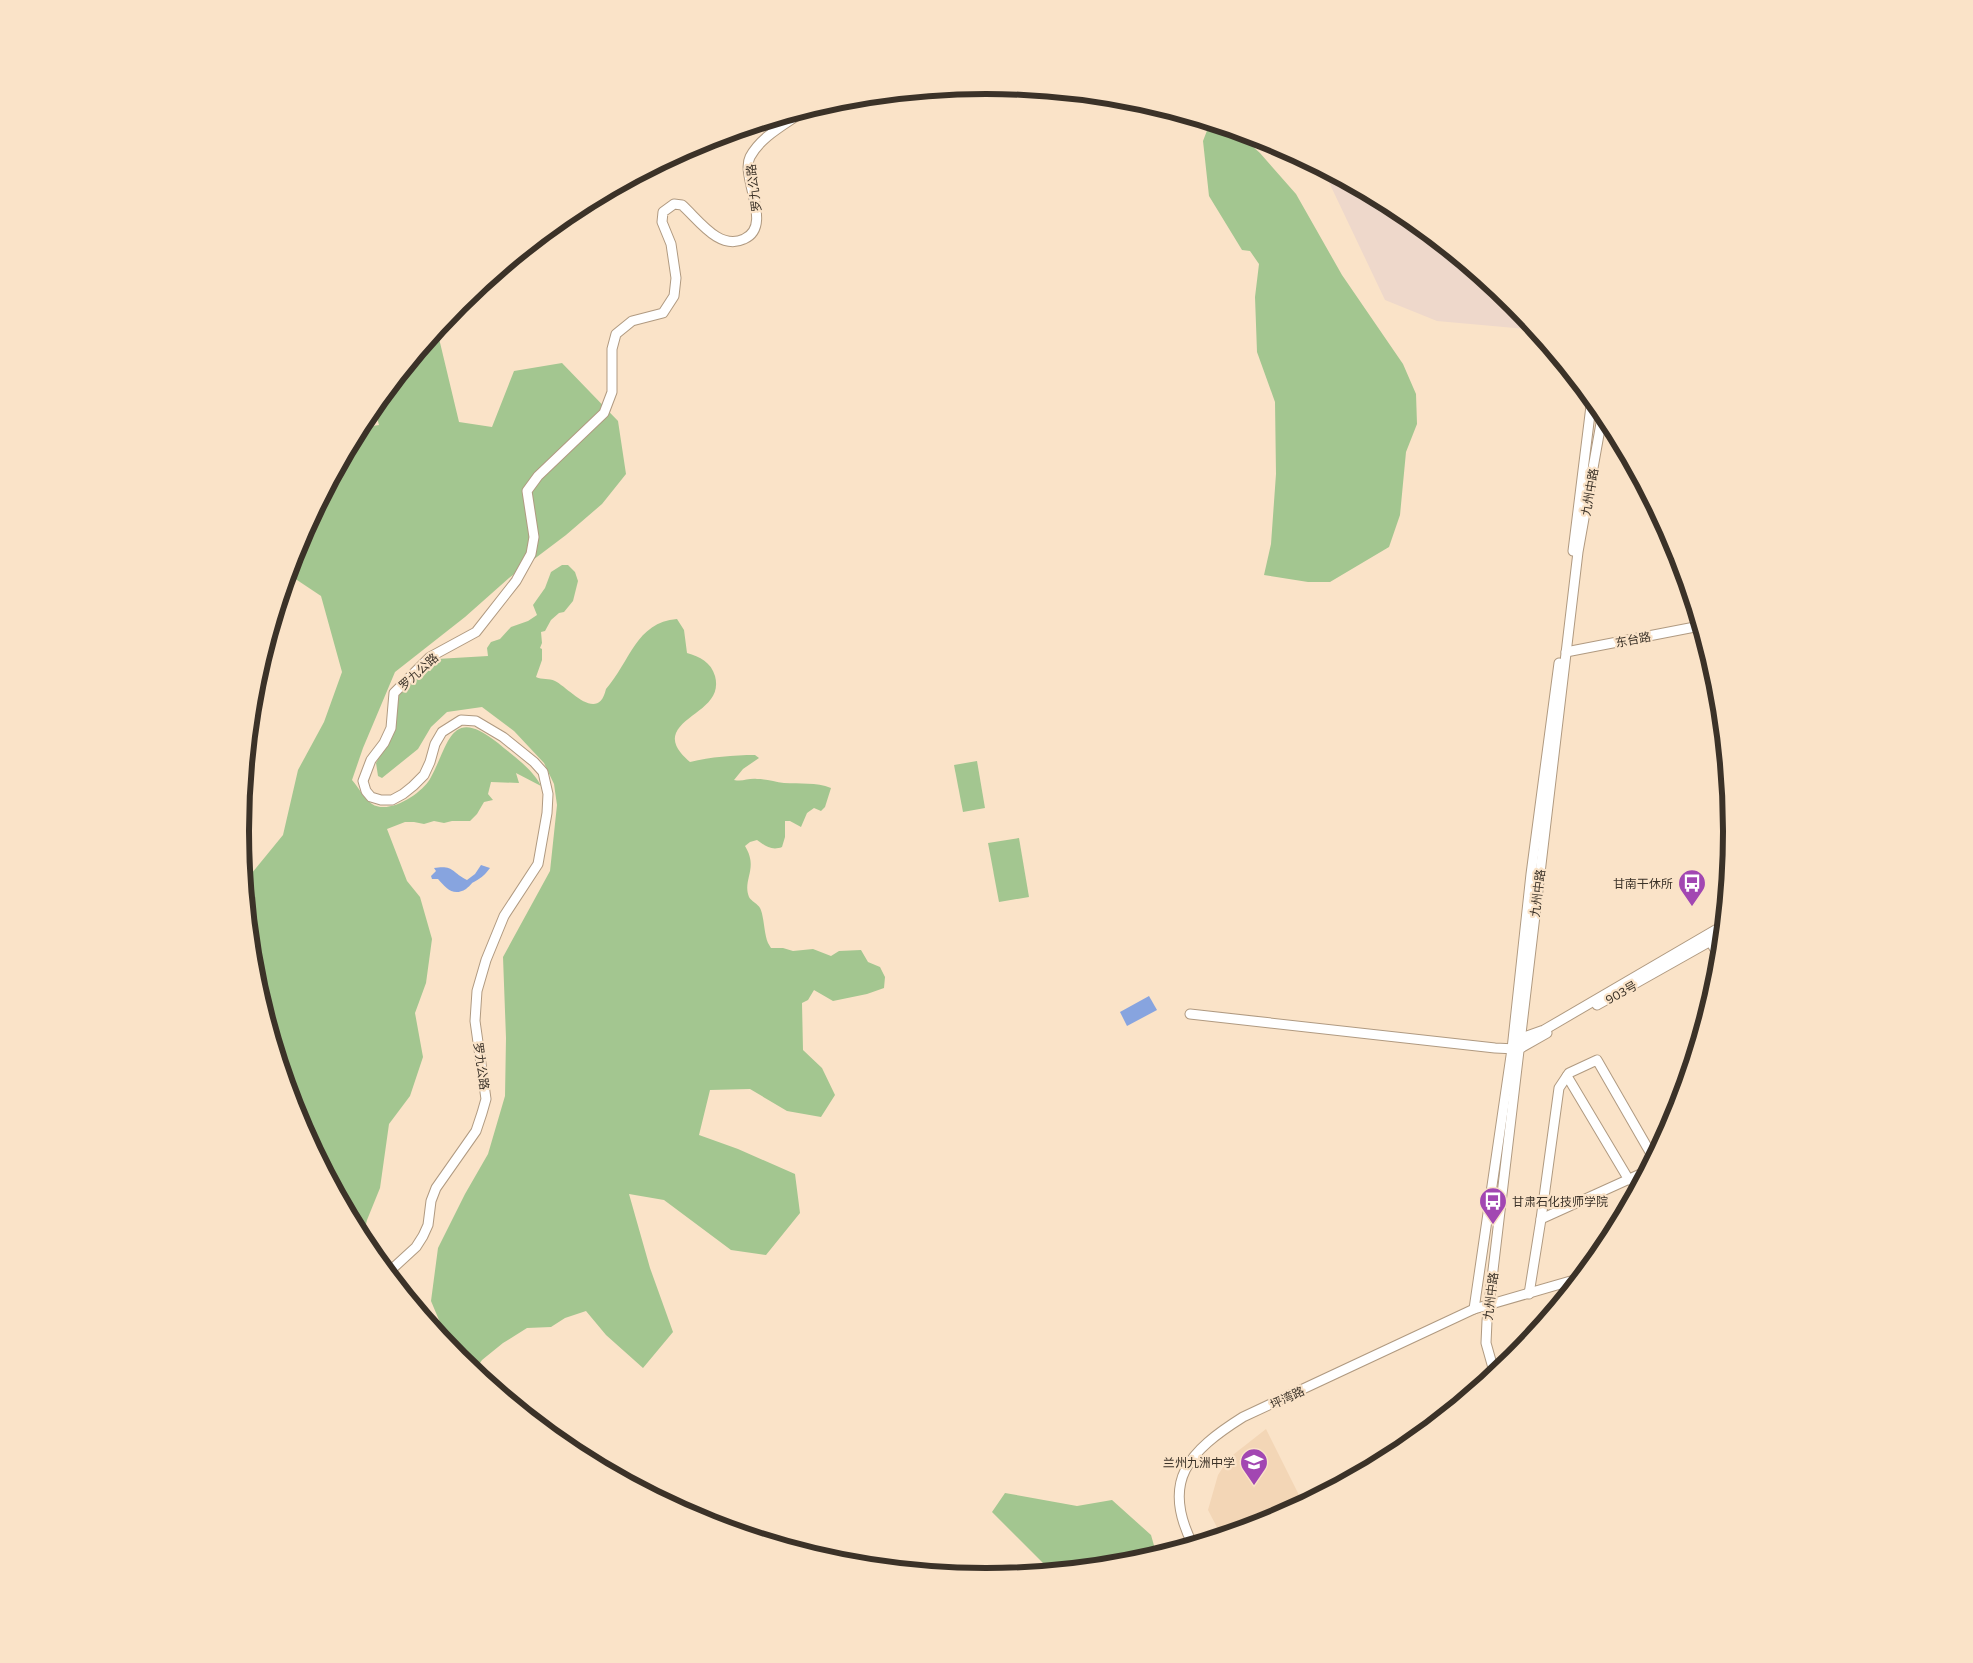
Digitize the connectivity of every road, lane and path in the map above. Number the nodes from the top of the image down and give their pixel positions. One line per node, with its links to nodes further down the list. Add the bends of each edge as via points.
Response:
1 (790, 121): 17 (street, 罗九公路, via 763,140 749,159 749,179 758,208 749,237 728,242 717,238 682,205 674,204 663,212 662,222 671,244 676,278 674,296 663,313 632,321 616,334 612,349 612,392 604,413 538,476 527,491 534,537 531,554 516,581 476,632 430,657 394,692 391,728 366,771 363,781 371,797 392,800 424,775 442,732 461,720 476,721 503,737 534,762 548,784 547,813 538,864 504,916 477,991 476,1021 486,1099 482,1113 476,1131 436,1188 423,1236)
2 (1591, 409): 11 (street, via 1532,874)
3 (1601, 424): 5 (street, 九州中路, via 1578,552)
4 (1695, 627): 5 (street, 东台路)
5 (1566, 652): 11 (street, 九州中路)
6 (1718, 929): 11 (street)
7 (1716, 938): 8 (street, 903号)
8 (1710, 941): 9 (street); 11 (street, 903号)
9 (1714, 949)
10 (1190, 1014): 11 (street)
11 (1516, 1044): 20 (street, 九州中路); 21 (street)
12 (1567, 1076): 13 (street, via 1597,1060); 15 (street); 16 (street, via 1559,1088)
13 (1650, 1153)
14 (1639, 1175): 15 (street)
15 (1629, 1180): 16 (street)
16 (1541, 1219): 19 (street)
17 (392, 1269)
18 (1572, 1281): 19 (street, 坪湾路)
19 (1529, 1294): 20 (street, 坪湾路)
20 (1488, 1305): 21 (street, 坪湾路); 22 (street, 九州中路, via 1486,1343)
21 (1474, 1309): 23 (street, 坪湾路, via 1243,1417 1220,1432 1197,1451 1182,1476 1179,1500)
22 (1493, 1367)
23 (1190, 1540)

